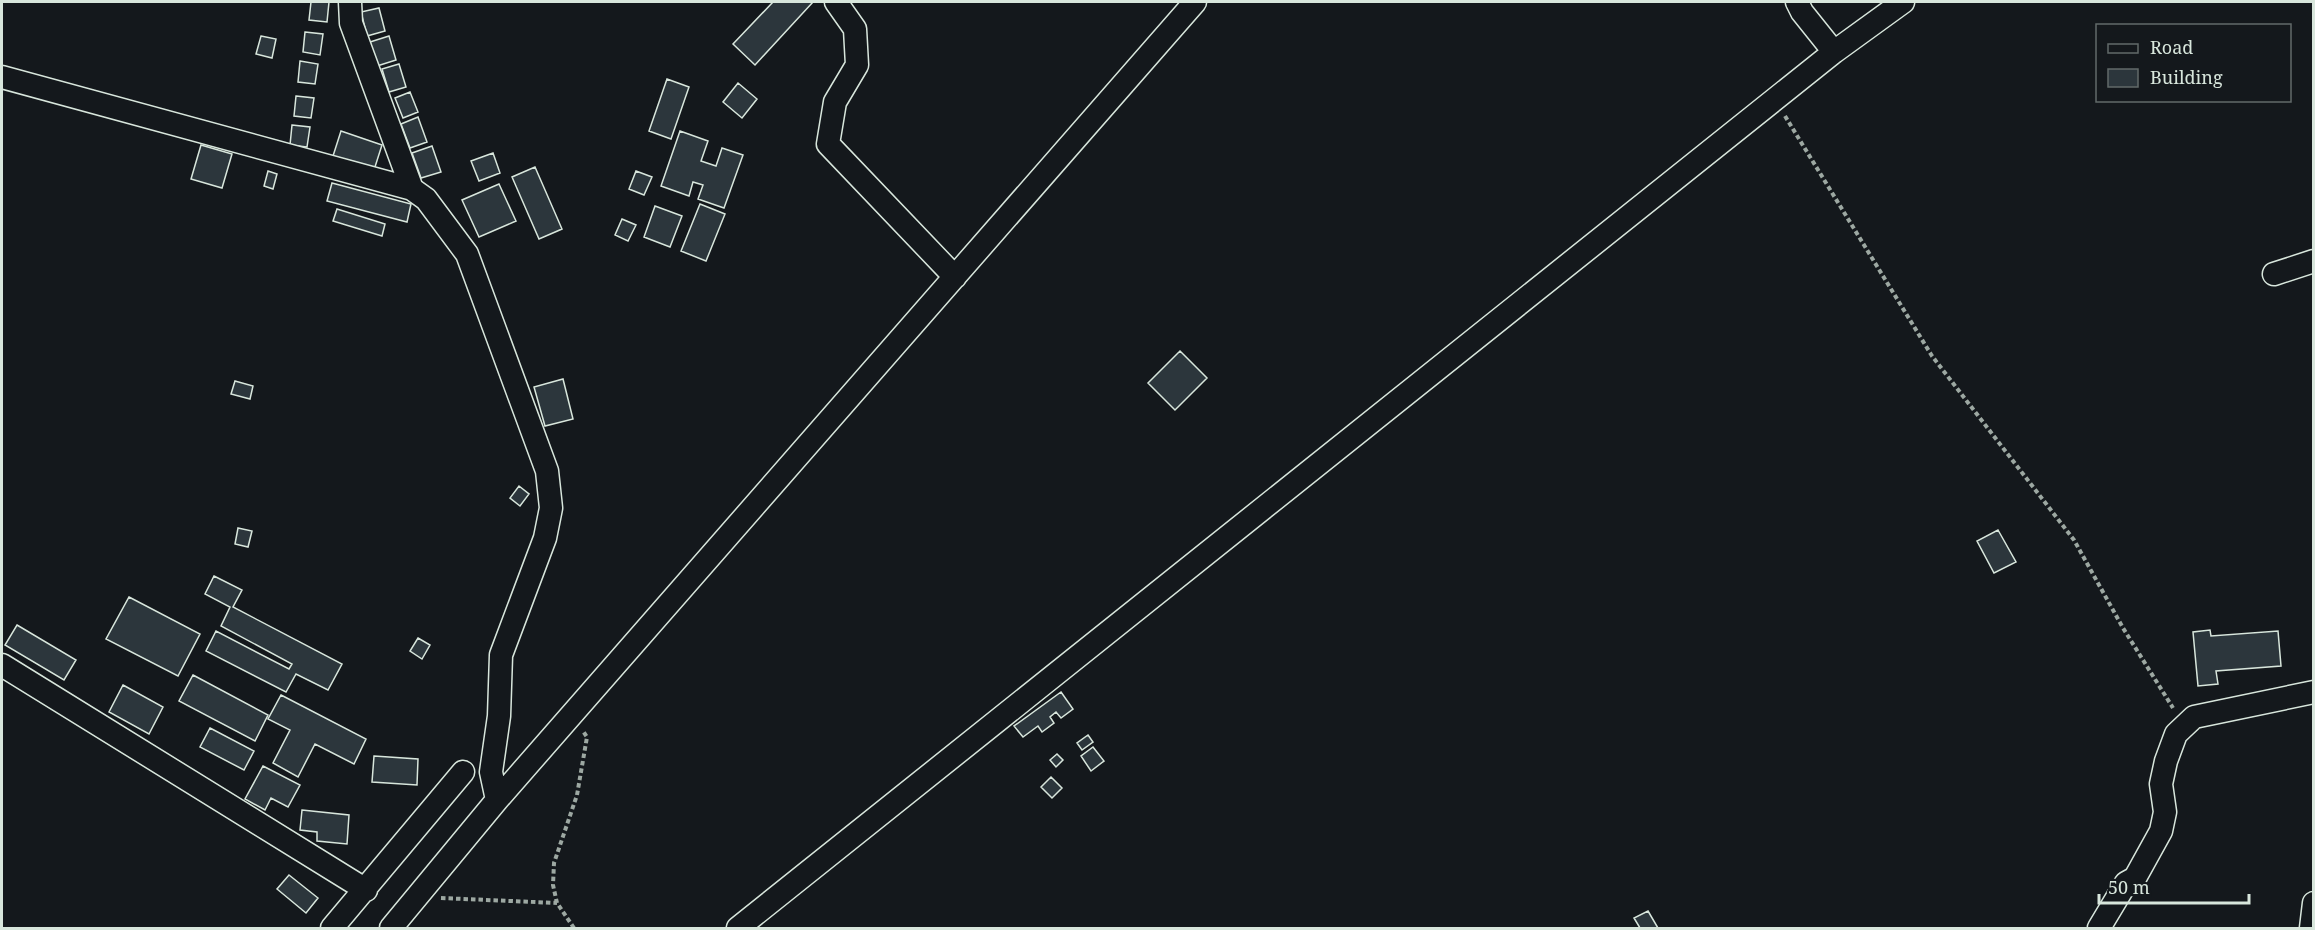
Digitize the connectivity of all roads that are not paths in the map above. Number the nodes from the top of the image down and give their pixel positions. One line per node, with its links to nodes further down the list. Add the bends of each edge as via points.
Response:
1 (333, 2): 6 (street)
2 (836, 2): 12 (street, via 855,29 857,65 835,102 828,144)
3 (1195, 2): 12 (street)
4 (1797, 2): 7 (street)
5 (1904, 2): 7 (street)
6 (351, 12): 9 (street)
7 (1834, 52): 21 (street)
8 (2, 77): 9 (street)
9 (412, 189): 16 (street, via 426,200 467,254 547,471 551,508 545,538 501,655 499,716 491,772)
10 (2313, 261): 11 (street)
11 (2274, 274)
12 (955, 278): 16 (street)
13 (2, 665): 17 (street)
14 (2313, 692): 22 (street, via 2194,717 2176,734 2161,784 2165,812 2162,831)
15 (463, 772): 17 (street)
16 (497, 800): 20 (street)
17 (366, 890): 19 (street)
18 (2313, 903): 23 (street)
19 (332, 928)
20 (391, 928)
21 (738, 928)
22 (2099, 928)
23 (2311, 928)

